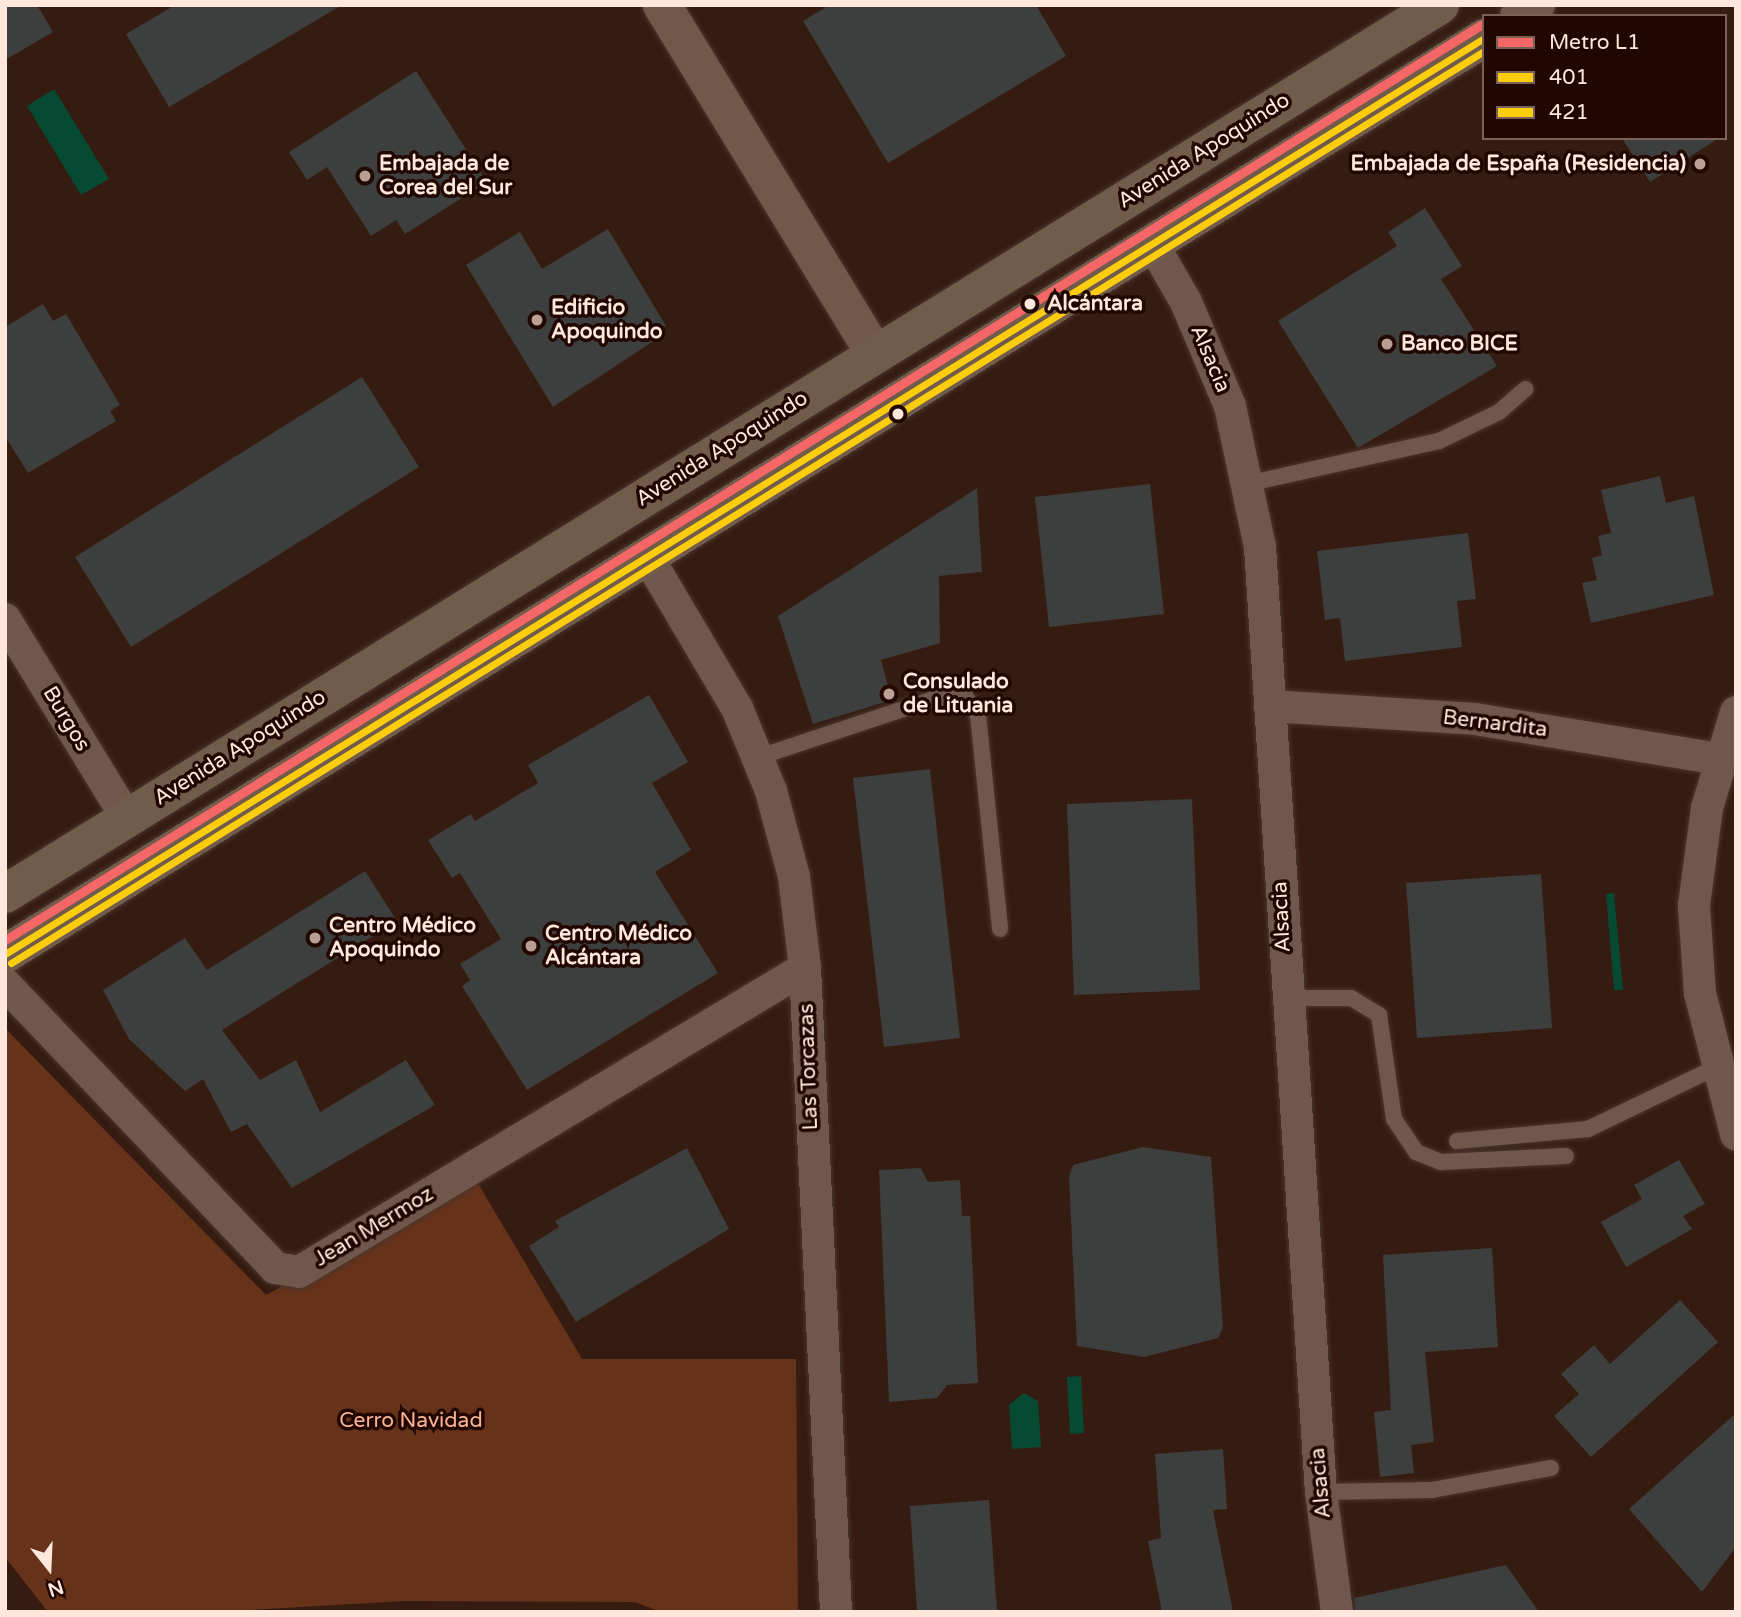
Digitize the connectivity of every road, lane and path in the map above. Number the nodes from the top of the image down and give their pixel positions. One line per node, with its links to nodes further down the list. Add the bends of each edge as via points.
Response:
1 (662, 5): 5 (street)
2 (1440, 5): 5 (main road, Avenida Apoquindo)
3 (1482, 39): 4 (main road)
4 (1152, 243): 7 (street, Alsacia, via 1214,362); 8 (main road)
5 (875, 354): 14 (main road, Avenida Apoquindo)
6 (1525, 389): 7 (lane, via 1499,412 1439,441)
7 (1251, 483): 10 (street, Alsacia)
8 (647, 556): 12 (street, Las Torcazas, via 721,678); 17 (main road)
9 (5, 620): 14 (street, Burgos)
10 (1270, 706): 13 (street, Bernardita, via 1475,719); 20 (street, Alsacia)
11 (1736, 712): 13 (street)
12 (759, 757): 16 (lane, via 936,698 965,696 978,715); 18 (street, Las Torcazas, via 794,877)
13 (1718, 759): 21 (street, via 1694,906 1700,993)
14 (127, 818): 15 (main road, Avenida Apoquindo)
15 (5, 894)
16 (1000, 929)
17 (5, 954)
18 (805, 968): 19 (street, Jean Mermoz, via 299,1272 275,1268); 27 (street, Las Torcazas)
19 (5, 984)
20 (1287, 999): 24 (lane, via 1351,998 1379,1015 1394,1119 1416,1152 1441,1162); 26 (street, Alsacia)
21 (1715, 1068): 22 (street); 23 (lane, via 1597,1127)
22 (1736, 1134)
23 (1457, 1141)
24 (1566, 1156)
25 (1551, 1468): 26 (lane, via 1432,1490)
26 (1321, 1492): 28 (street, Alsacia)
27 (836, 1612)
28 (1337, 1612)

